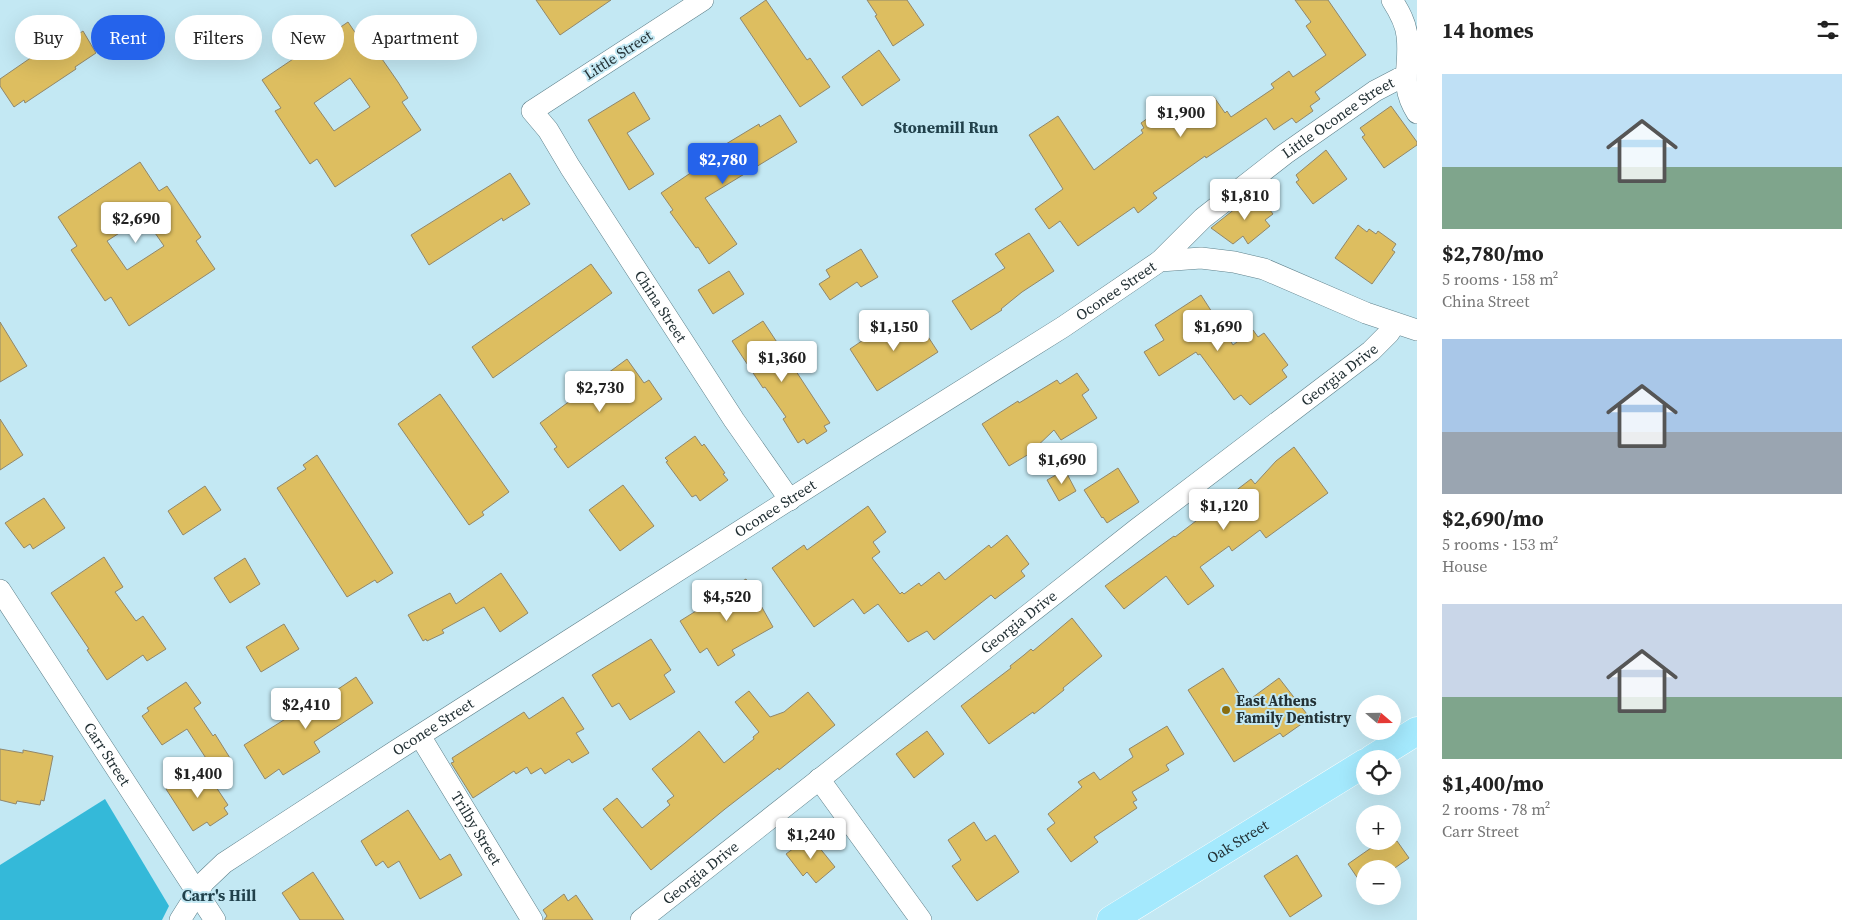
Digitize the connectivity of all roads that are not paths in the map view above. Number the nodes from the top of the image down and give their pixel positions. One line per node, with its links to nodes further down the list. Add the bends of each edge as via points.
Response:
1 (703, 0): 4 (street, Little Street)
2 (1392, 0): 3 (street, via 1404,21 1407,37)
3 (1406, 77): 5 (street, via 1407,94); 6 (street, Little Oconee Street, via 1375,91 1285,154 1203,218)
4 (532, 111): 9 (street, China Street, via 548,130 734,420)
5 (1417, 113)
6 (1160, 262): 7 (street, Oconee Street, via 1201,258 1264,269); 9 (street, Oconee Street)
7 (1395, 324): 8 (street, Oconee Street); 15 (street, Georgia Drive, via 1371,351 1137,529)
8 (1417, 330)
9 (790, 500): 12 (street, Oconee Street)
10 (0, 590): 16 (street, Carr Street)
11 (1417, 731): 13 (main road)
12 (420, 736): 16 (street, Oconee Street, via 224,864 204,882); 19 (street, Trilby Street)
13 (1386, 750)
14 (1356, 769): 22 (main road, Oak Street)
15 (819, 779): 20 (street, Georgia Drive); 21 (street)
16 (197, 894): 17 (street, Oconee Street); 18 (street, Carr Street)
17 (180, 920)
18 (215, 920)
19 (532, 920)
20 (642, 920)
21 (921, 920)
22 (1111, 920)

